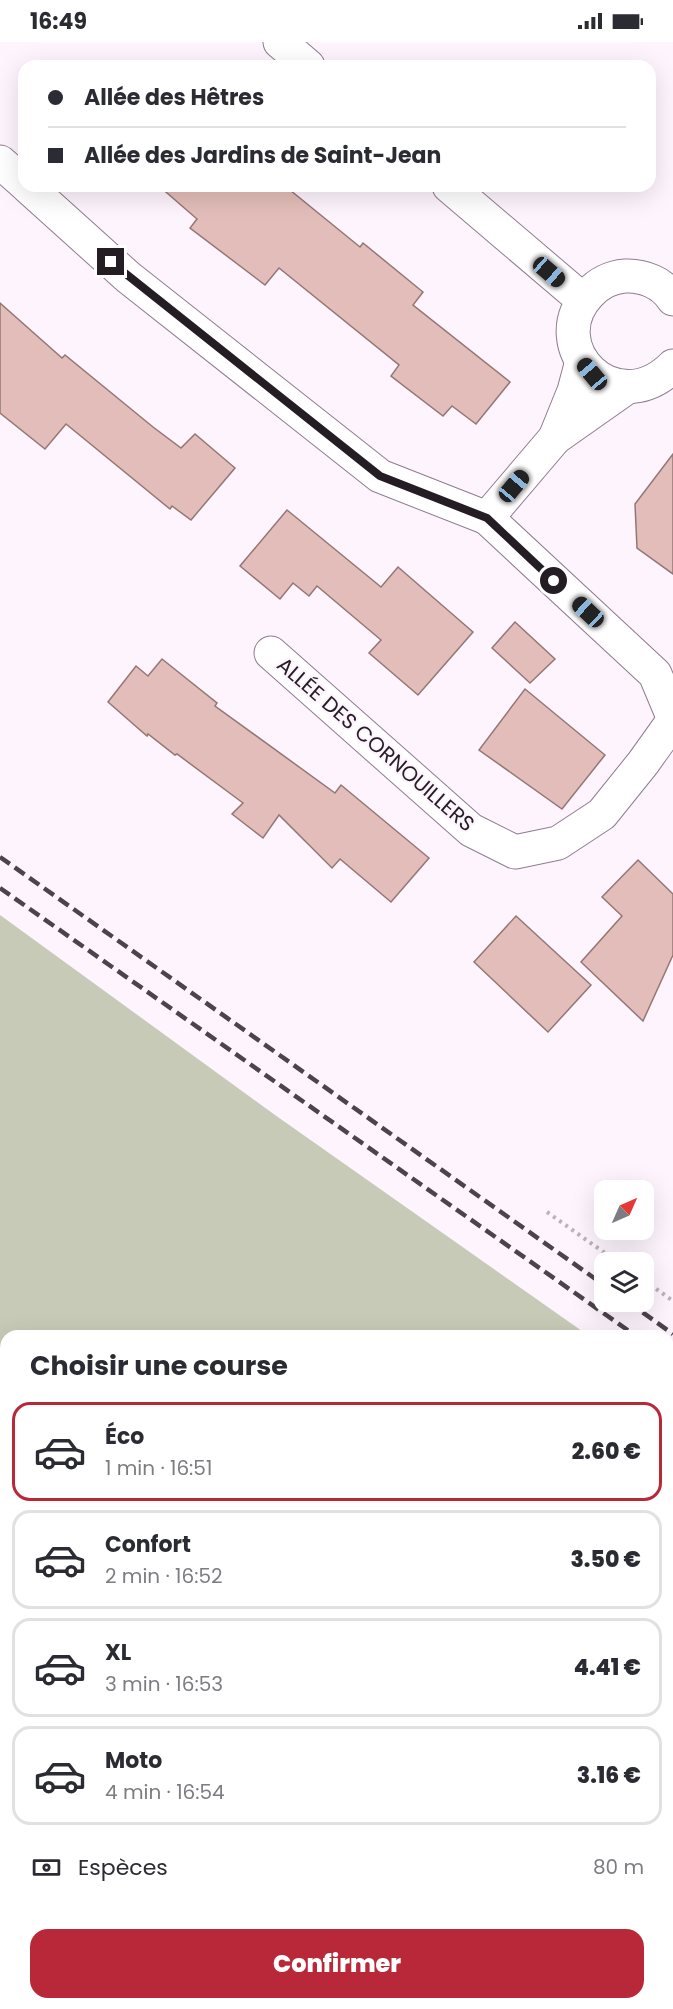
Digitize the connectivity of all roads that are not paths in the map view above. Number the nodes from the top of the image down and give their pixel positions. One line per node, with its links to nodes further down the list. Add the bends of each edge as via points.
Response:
1 (280, 42): 2 (street)
2 (301, 60)
3 (0, 162): 4 (street)
4 (18, 179)
5 (33, 192): 13 (street, via 128,277 380,476)
6 (456, 192): 8 (street)
7 (672, 294): 8 (street, via 641,277 624,276 594,288)
8 (583, 300): 9 (street, via 573,330)
9 (582, 361): 11 (street, via 592,374); 12 (street)
10 (673, 366): 11 (street, via 645,385)
11 (626, 388): 12 (street)
12 (555, 438): 13 (street)
13 (487, 518): 15 (street, via 655,674)
14 (271, 653): 15 (street, ALLÉE DES CORNOUILLERS, via 471,830 515,852 558,843 602,814)
15 (673, 719)

